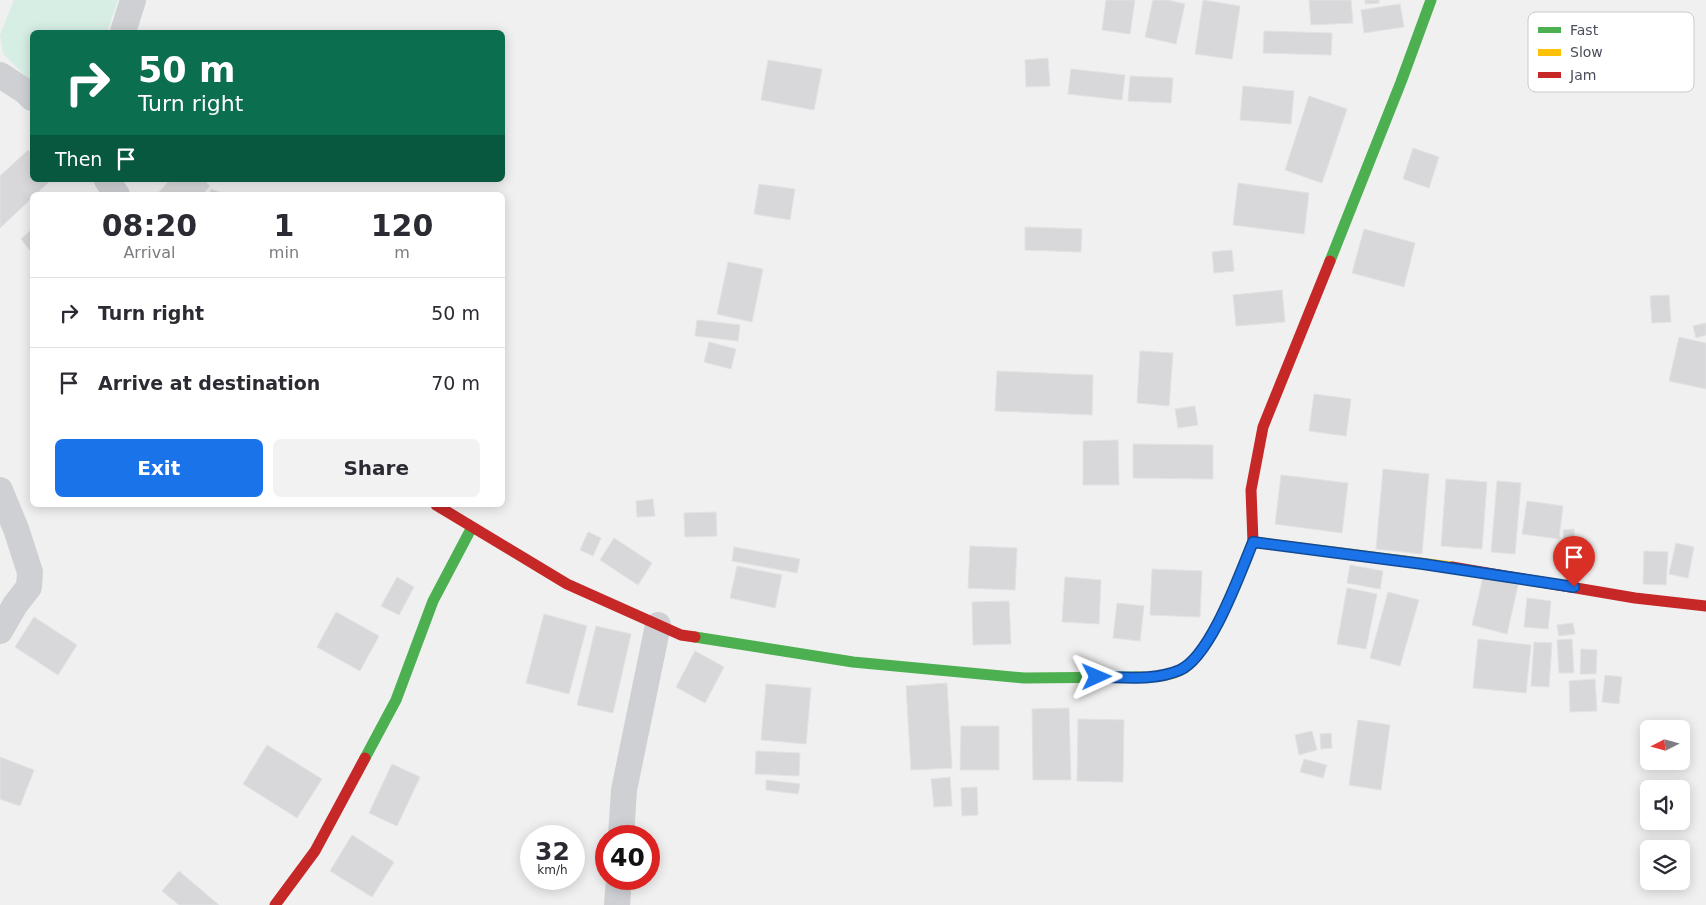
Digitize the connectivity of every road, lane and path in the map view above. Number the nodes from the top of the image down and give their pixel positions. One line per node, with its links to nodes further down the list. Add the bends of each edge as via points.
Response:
1 (134, 0): 3 (street)
2 (1430, 0): 10 (street, via 1401,82 1263,427 1251,490)
3 (124, 30)
4 (0, 75): 5 (street)
5 (30, 96)
6 (0, 490): 9 (street)
7 (439, 507): 8 (street)
8 (472, 526): 12 (street, via 566,584); 16 (street, via 433,601 396,700 316,851)
9 (8, 530): 13 (street, via 30,572 29,587 14,605)
10 (1253, 542): 11 (street); 12 (street, via 1222,615 1197,657 1181,670 1154,677 1024,678 853,662 681,635)
11 (1706, 606)
12 (658, 625): 14 (street, via 624,790)
13 (0, 631)
14 (622, 825)
15 (618, 890): 17 (street)
16 (275, 905)
17 (617, 905)

